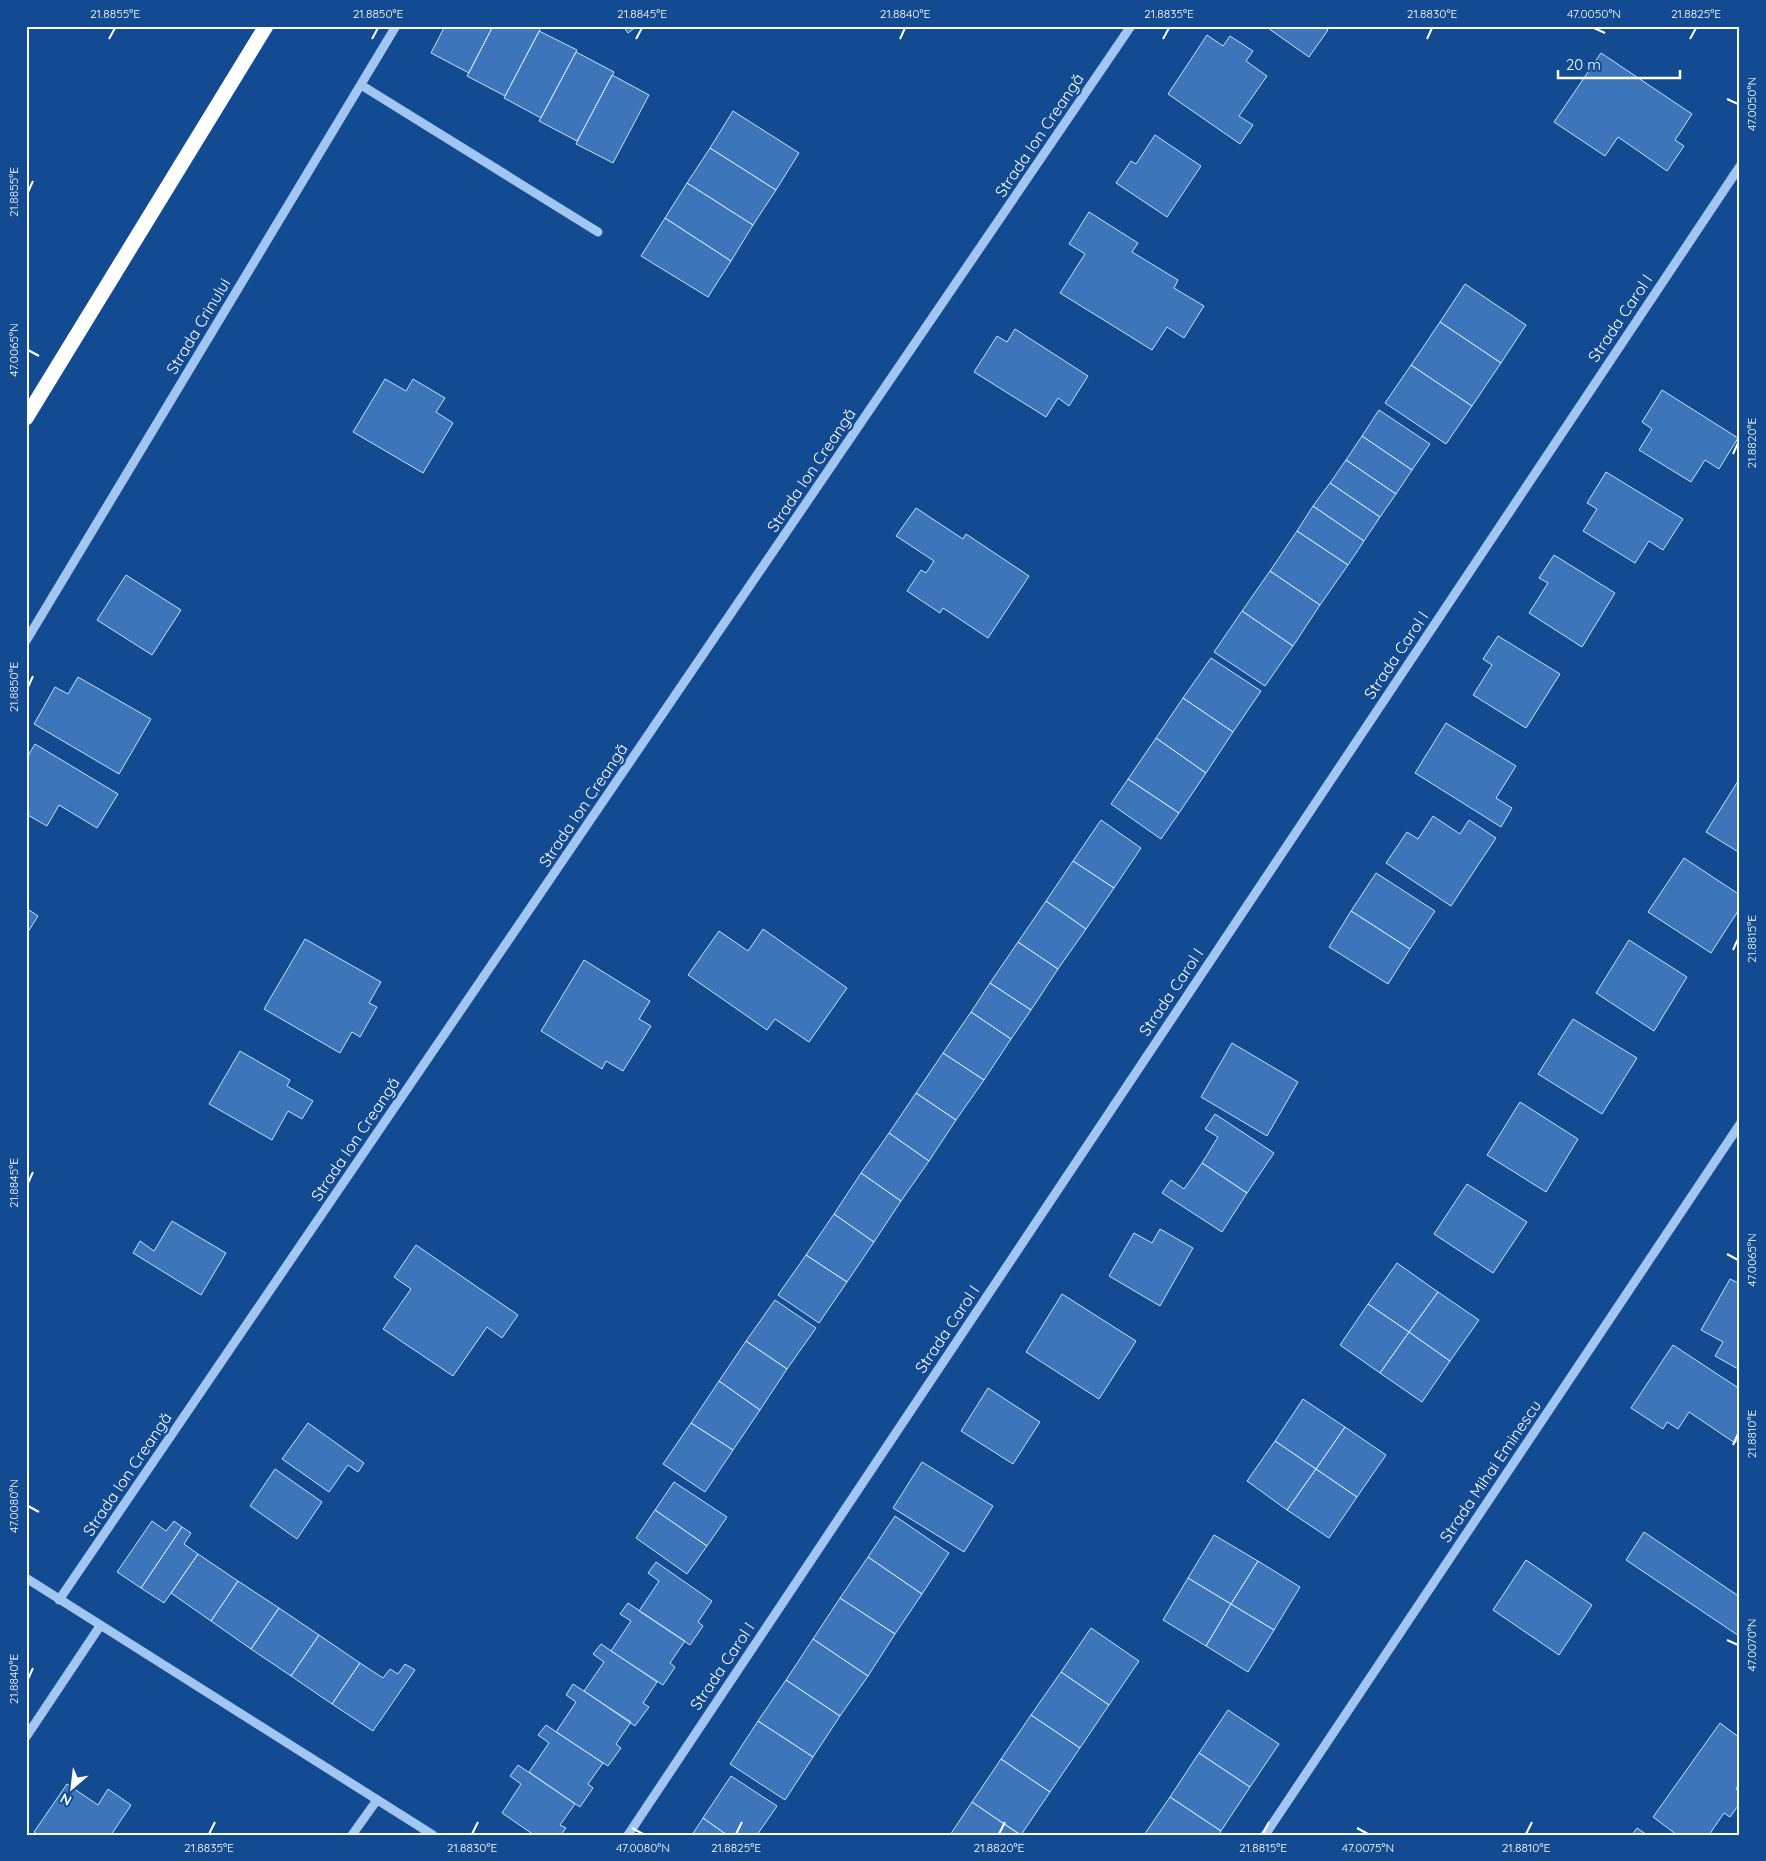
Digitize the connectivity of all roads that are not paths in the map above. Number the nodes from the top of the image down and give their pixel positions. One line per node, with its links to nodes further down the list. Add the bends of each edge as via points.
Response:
1 (266, 26): 7 (highway)
2 (396, 26): 4 (street, Strada Crinului)
3 (1131, 26): 11 (street, Strada Ion Creangă)
4 (361, 85): 6 (street); 8 (street, Strada Crinului)
5 (1740, 166): 17 (street, Strada Carol I)
6 (598, 232)
7 (26, 418)
8 (26, 641)
9 (1740, 1124): 18 (street, Strada Mihai Eminescu)
10 (26, 1578): 11 (street)
11 (59, 1600): 12 (street)
12 (100, 1626): 13 (street); 14 (street)
13 (26, 1737)
14 (377, 1800): 15 (street); 16 (street)
15 (352, 1835)
16 (432, 1835)
17 (628, 1835)
18 (1265, 1835)

